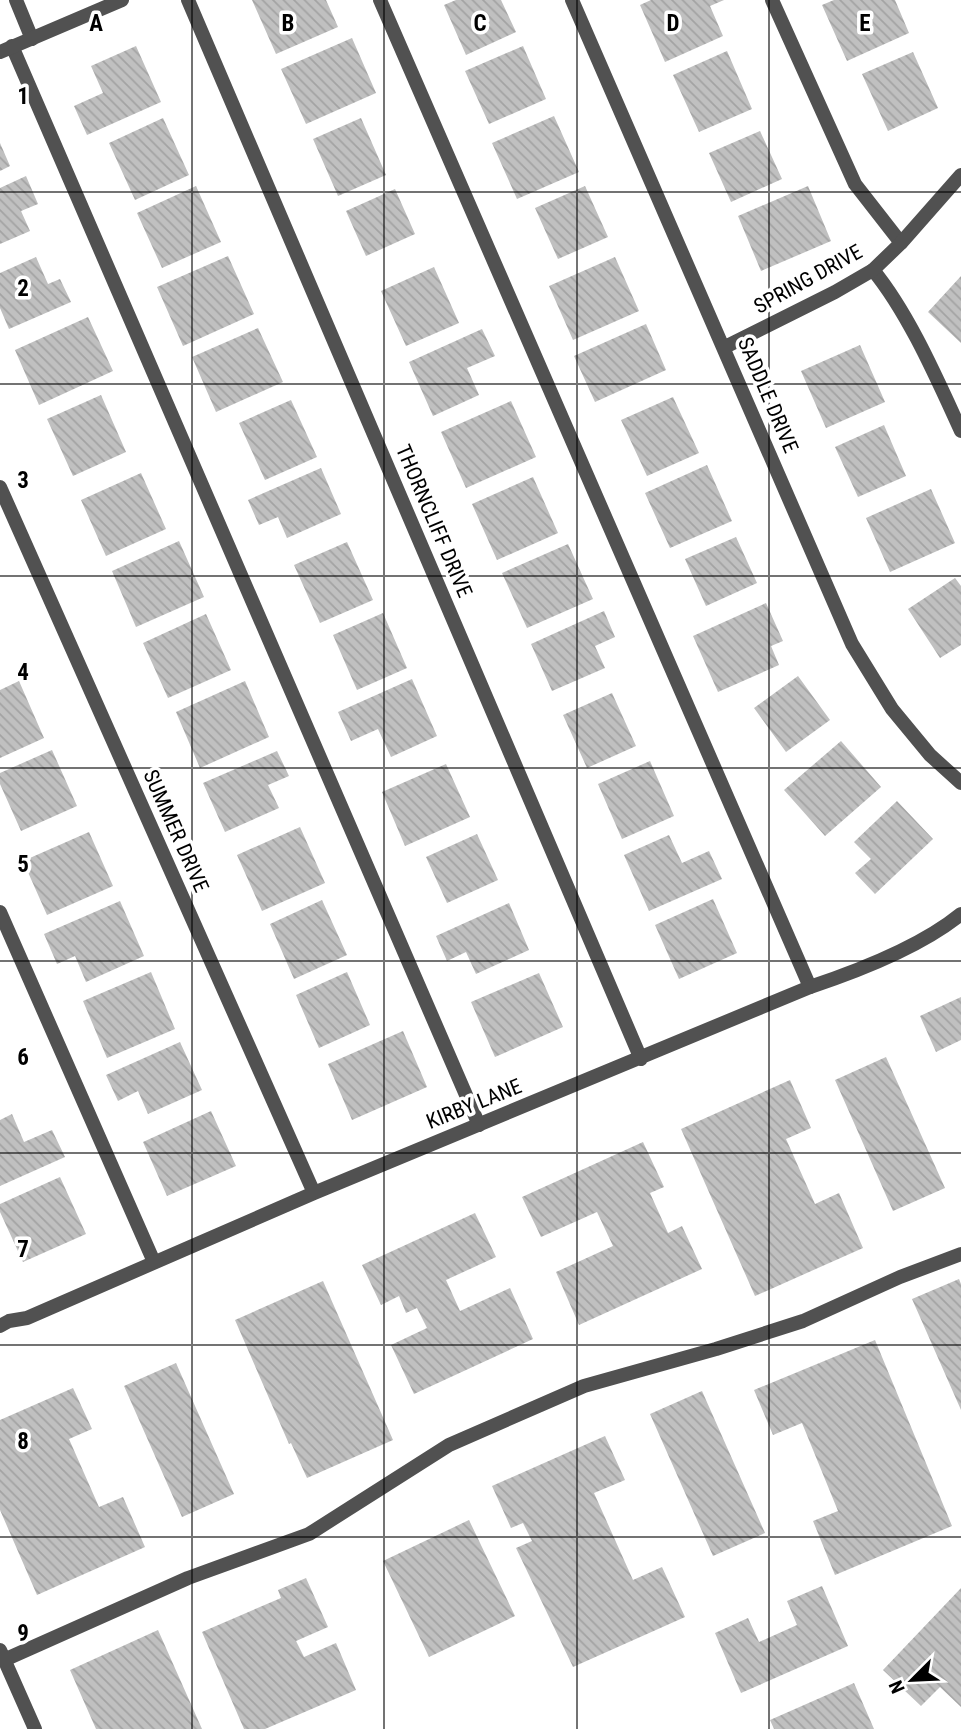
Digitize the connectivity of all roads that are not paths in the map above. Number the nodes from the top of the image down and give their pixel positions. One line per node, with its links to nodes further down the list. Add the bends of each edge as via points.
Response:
1 (16, 0): 7 (street)
2 (122, 0): 7 (street)
3 (188, 0): 19 (street, THORNCLIFF DRIVE)
4 (380, 0): 18 (street)
5 (572, 0): 12 (street, SADDLE DRIVE)
6 (772, 0): 10 (street, via 855,184)
7 (32, 39): 8 (street)
8 (6, 49): 20 (street)
9 (961, 175): 10 (street, SPRING DRIVE)
10 (901, 243): 11 (street, SPRING DRIVE)
11 (873, 270): 12 (street, SPRING DRIVE); 13 (street, via 939,382)
12 (725, 347): 15 (street, SADDLE DRIVE, via 852,644 892,709 930,755)
13 (961, 431)
14 (0, 487): 21 (street, SUMMER DRIVE)
15 (961, 783)
16 (0, 912): 23 (street)
17 (961, 914): 18 (street, KIRBY LANE, via 852,972)
18 (810, 987): 19 (street, KIRBY LANE)
19 (640, 1059): 20 (street, KIRBY LANE)
20 (479, 1125): 21 (street, KIRBY LANE)
21 (314, 1193): 23 (street, KIRBY LANE)
22 (961, 1254): 25 (street, via 803,1321 584,1386 449,1445 309,1534)
23 (154, 1262): 24 (street, KIRBY LANE, via 27,1318)
24 (3, 1322)
25 (2, 1655): 26 (street)
26 (35, 1729)

